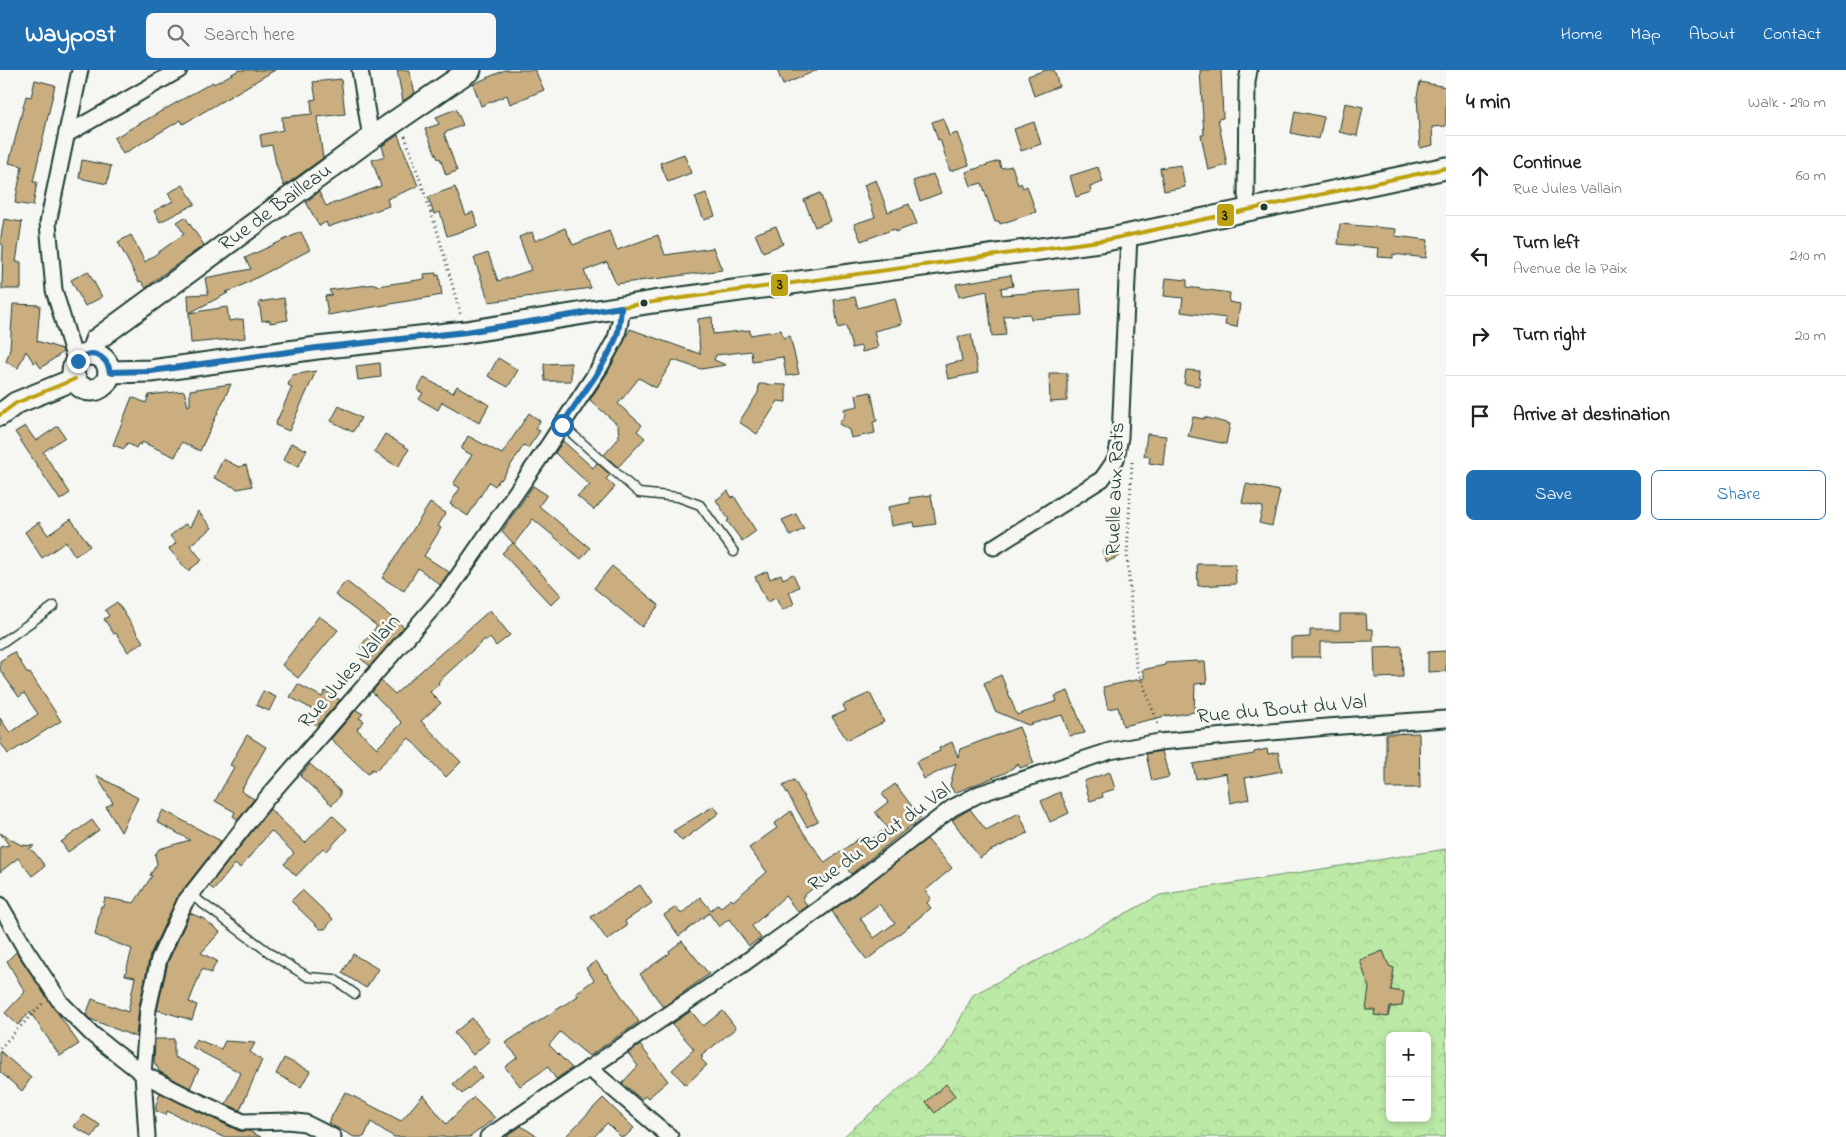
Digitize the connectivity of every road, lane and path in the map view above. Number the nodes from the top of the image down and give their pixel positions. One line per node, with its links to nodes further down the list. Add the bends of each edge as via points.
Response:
1 (80, 70): 7 (street)
2 (179, 70): 7 (street)
3 (360, 70): 8 (street)
4 (470, 70): 6 (main road, Rue de Bailleau)
5 (1249, 70): 10 (street, via 1246,195)
6 (399, 119): 8 (main road, Rue de Bailleau); 13 (path, via 437,230)
7 (67, 134): 14 (street, via 48,222 54,290 73,353)
8 (371, 138): 14 (main road, Rue de Bailleau, via 96,340)
9 (1446, 168): 10 (main road)
10 (1249, 210): 11 (main road)
11 (1129, 235): 12 (main road); 19 (street, via 1120,437 1116,458 1102,479)
12 (621, 307): 13 (main road); 17 (street, Rue Jules Vallain, via 616,338)
13 (466, 332): 15 (main road, via 151,371)
14 (81, 364): 15 (main road, via 96,355 106,362); 15 (main road, via 80,386 85,389 96,390 106,383); 16 (main road)
15 (110, 372)
16 (0, 415)
17 (562, 425): 20 (lane, via 639,494 678,497 700,505); 25 (street, Rue Jules Vallain, via 450,588 266,799)
18 (1132, 459): 24 (path, Ruelle aux Rats, via 1127,555 1136,665)
19 (994, 547)
20 (734, 552)
21 (54, 606): 22 (lane)
22 (0, 644)
23 (1446, 719): 24 (street, Rue du Bout du Val)
24 (1165, 741): 30 (street, Rue du Bout du Val, via 1110,751 979,794 952,808 743,964)
25 (192, 895): 28 (lane, via 308,977 334,979); 31 (street, Rue Jules Vallain, via 185,902 159,959 148,1009)
26 (0, 905): 27 (street)
27 (53, 993): 29 (path); 31 (street, via 93,1035)
28 (355, 994)
29 (0, 1048)
30 (589, 1068): 34 (street, Rue du Bout du Val); 35 (street)
31 (143, 1074): 32 (street, Rue Jules Vallain); 33 (street, via 243,1122 288,1121 305,1124)
32 (147, 1137)
33 (333, 1137)
34 (488, 1137)
35 (670, 1137)

